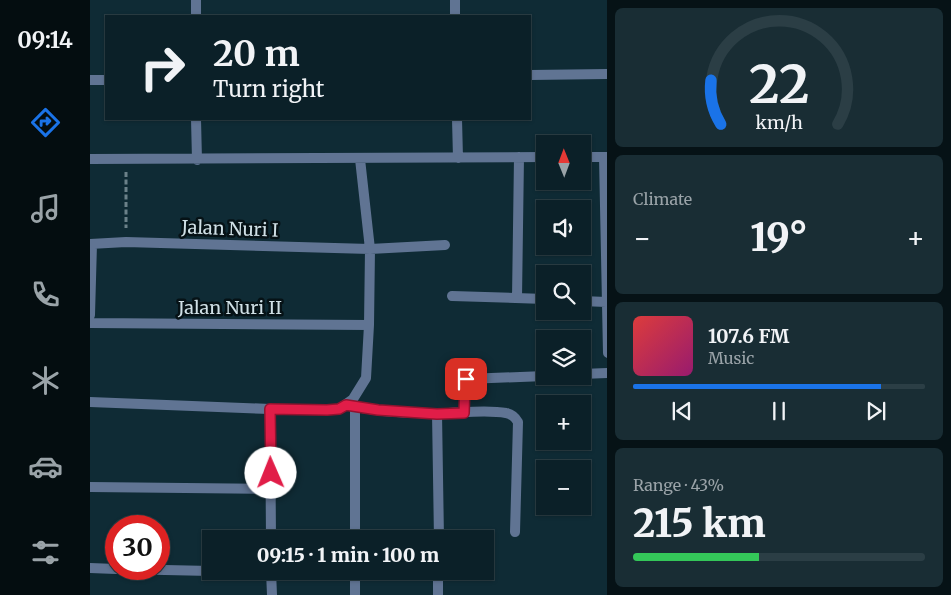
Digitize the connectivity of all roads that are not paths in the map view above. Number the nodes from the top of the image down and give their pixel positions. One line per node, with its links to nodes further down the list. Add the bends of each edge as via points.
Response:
1 (196, 0): 3 (street)
2 (455, 0): 4 (street)
3 (196, 15)
4 (455, 15)
5 (607, 74): 6 (street)
6 (531, 75)
7 (90, 80): 8 (street)
8 (105, 80)
9 (196, 120): 18 (street)
10 (457, 120): 15 (street)
11 (519, 157): 12 (street); 15 (street); 25 (street)
12 (536, 157)
13 (591, 157): 14 (street)
14 (605, 157): 19 (street)
15 (458, 158): 16 (street)
16 (360, 159): 18 (street); 22 (street)
17 (90, 160): 18 (street)
18 (197, 160)
19 (606, 210): 23 (street)
20 (91, 244): 22 (street, Jalan Nuri I, via 126,242); 29 (street)
21 (445, 245): 22 (street, Jalan Nuri I)
22 (370, 249): 31 (street)
23 (607, 287): 28 (street)
24 (452, 296): 25 (street)
25 (517, 298): 26 (street)
26 (536, 299)
27 (591, 301): 28 (street)
28 (606, 302): 32 (street)
29 (90, 315)
30 (90, 323): 31 (street, Jalan Nuri II)
31 (369, 325): 37 (street, via 366,378)
32 (607, 353)
33 (607, 373): 34 (street)
34 (591, 374)
35 (536, 376): 39 (street, via 466,379)
36 (90, 402): 38 (street)
37 (350, 406): 38 (street, via 327,410); 40 (street); 44 (street)
38 (270, 409): 42 (street)
39 (464, 413): 40 (street); 46 (street, via 506,412 518,422)
40 (437, 414): 45 (street)
41 (90, 487): 42 (street)
42 (271, 489): 43 (street)
43 (271, 530)
44 (355, 530)
45 (439, 530)
46 (515, 532)
47 (90, 568): 48 (street)
48 (105, 569)
49 (170, 570): 50 (street)
50 (202, 571)
51 (272, 580): 54 (street)
52 (355, 580): 55 (street)
53 (438, 580): 56 (street)
54 (272, 595)
55 (355, 595)
56 (438, 595)

